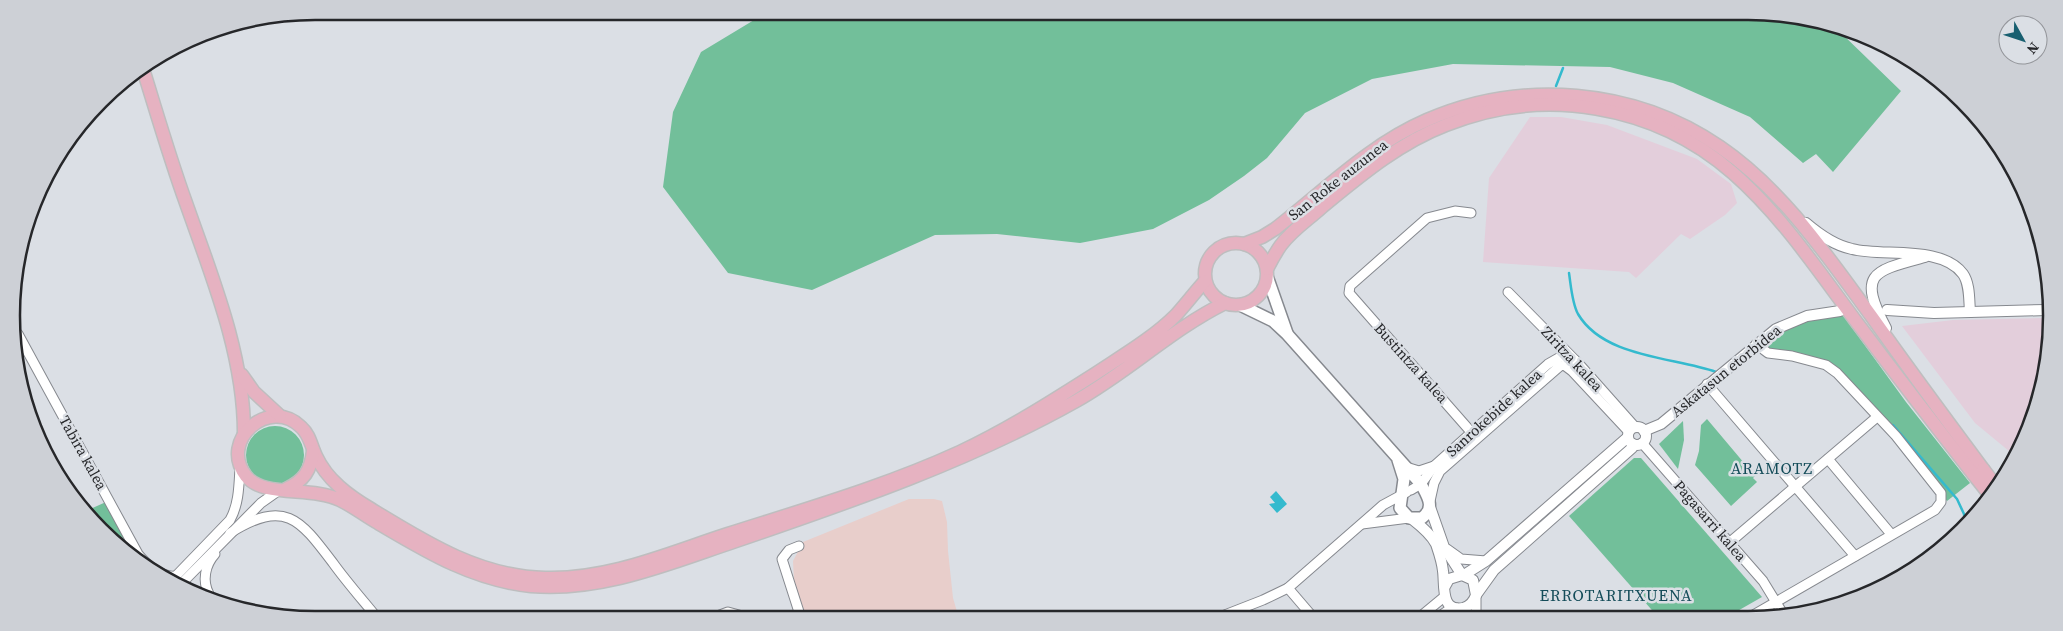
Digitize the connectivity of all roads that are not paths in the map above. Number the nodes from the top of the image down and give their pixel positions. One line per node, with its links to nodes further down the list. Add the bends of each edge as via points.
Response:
1 (144, 75): 23 (main road)
2 (1543, 100): 3 (main road); 4 (main road, via 1571,94 1610,100 1654,113 1720,148); 35 (main road, via 1609,109 1651,123 1689,140 1736,175 1798,244 1918,404)
3 (1515, 102): 6 (main road, San Roke auzunea, via 1492,99 1426,120 1389,140 1346,170 1275,229); 8 (main road, via 1424,133 1386,156 1282,244)
4 (1786, 206): 7 (street, via 1838,245 1866,252 1907,252); 20 (main road)
5 (1471, 213): 27 (street, Bustintza kalea, via 1455,211 1428,218 1350,286 1349,293)
6 (1244, 244): 8 (main road, via 1262,258); 9 (main road, via 1233,243 1214,252 1208,260)
7 (1926, 257): 16 (street, via 1948,263 1963,274); 20 (street, via 1888,267 1879,272 1873,282 1874,305)
8 (1267, 272): 12 (main road, via 1258,295); 17 (main road)
9 (1205, 282): 11 (main road, via 1213,295); 30 (main road, via 1174,317 1114,361 1012,425 958,453 870,487 590,576 524,577 458,558 350,496 328,475)
10 (1508, 292): 21 (street, Ziritza kalea)
11 (1225, 303): 12 (main road); 39 (main road, via 1079,400 961,458 796,521 602,582 563,587 532,586 484,577 443,561 339,499 311,491)
12 (1240, 305): 17 (main road, via 1273,321)
13 (1886, 310): 16 (street)
14 (2043, 310): 16 (street)
15 (1840, 311): 19 (street, Askatasun etorbidea, via 1791,321)
16 (1970, 312)
17 (1287, 334): 32 (main road)
18 (22, 341): 48 (street, Tabira kalea)
19 (1756, 344): 24 (street, Askatasun etorbidea); 26 (street, via 1768,353 1826,365)
20 (1900, 356): 35 (main road)
21 (1575, 360): 27 (street, Sanrokebide kalea, via 1562,356 1556,358); 29 (street, Ziritza kalea)
22 (1567, 366): 29 (street, Ziritza kalea); 40 (street, Sanrokebide kalea, via 1553,370 1440,471 1434,483)
23 (239, 370): 25 (main road, via 254,392); 28 (main road)
24 (1707, 384): 29 (street, Askatasun etorbidea, via 1661,424); 37 (street)
25 (280, 416): 28 (main road, via 264,418); 30 (main road, via 303,428)
26 (1877, 417): 31 (street); 43 (street, via 1941,493 1936,510)
27 (1472, 433): 34 (street, Sanrokebide kalea)
28 (244, 434): 33 (main road, via 239,450)
29 (1635, 436): 45 (street, Pagasarri kalea); 50 (street, Askatasun etorbidea); 57 (street, Askatasun etorbidea, via 1626,453 1494,570)
30 (313, 451): 39 (main road, via 306,475 298,484)
31 (1828, 459): 37 (street); 43 (street)
32 (1402, 464): 34 (street, via 1420,471); 40 (main road); 40 (main road, via 1403,473)
33 (240, 466): 39 (main road, via 255,485 266,490); 52 (street, via 234,512)
34 (1434, 466): 40 (street, Sanrokebide kalea)
35 (1978, 472): 36 (main road, bridge); 38 (main road, bridge)
36 (1991, 482)
37 (1796, 487): 45 (street); 49 (street)
38 (1987, 488)
39 (282, 490): 44 (street, via 261,503)
40 (1416, 495): 41 (main road, via 1402,512); 41 (main road, via 1422,518); 42 (street, via 1383,505); 47 (street)
41 (1411, 518): 42 (street); 56 (street, via 1435,542 1443,569)
42 (1362, 524): 54 (street)
43 (1892, 534): 49 (street)
44 (227, 536): 53 (street); 55 (street, via 206,571); 61 (street, via 256,519 270,515 297,522 315,539)
45 (1729, 543): 58 (street, Pagasarri kalea)
46 (799, 546): 62 (street, via 789,550 782,559)
47 (1444, 547): 50 (street, via 1461,559); 51 (street)
48 (136, 550)
49 (1855, 556): 58 (street)
50 (1486, 561): 51 (street, Askatasun etorbidea)
51 (1463, 575): 56 (street, via 1448,579); 57 (street, via 1473,580)
52 (179, 577)
53 (179, 577)
54 (1288, 588): 63 (street); 64 (street)
55 (208, 591)
56 (1444, 592): 65 (street); 66 (street)
57 (1476, 596): 66 (street, via 1470,605); 67 (street)
58 (1776, 601): 59 (street, Pagasarri kalea); 60 (street)
59 (1780, 609)
60 (1761, 610)
61 (371, 611)
62 (799, 611)
63 (1235, 611)
64 (1308, 611)
65 (1426, 611)
66 (1458, 611)
67 (1476, 611)

